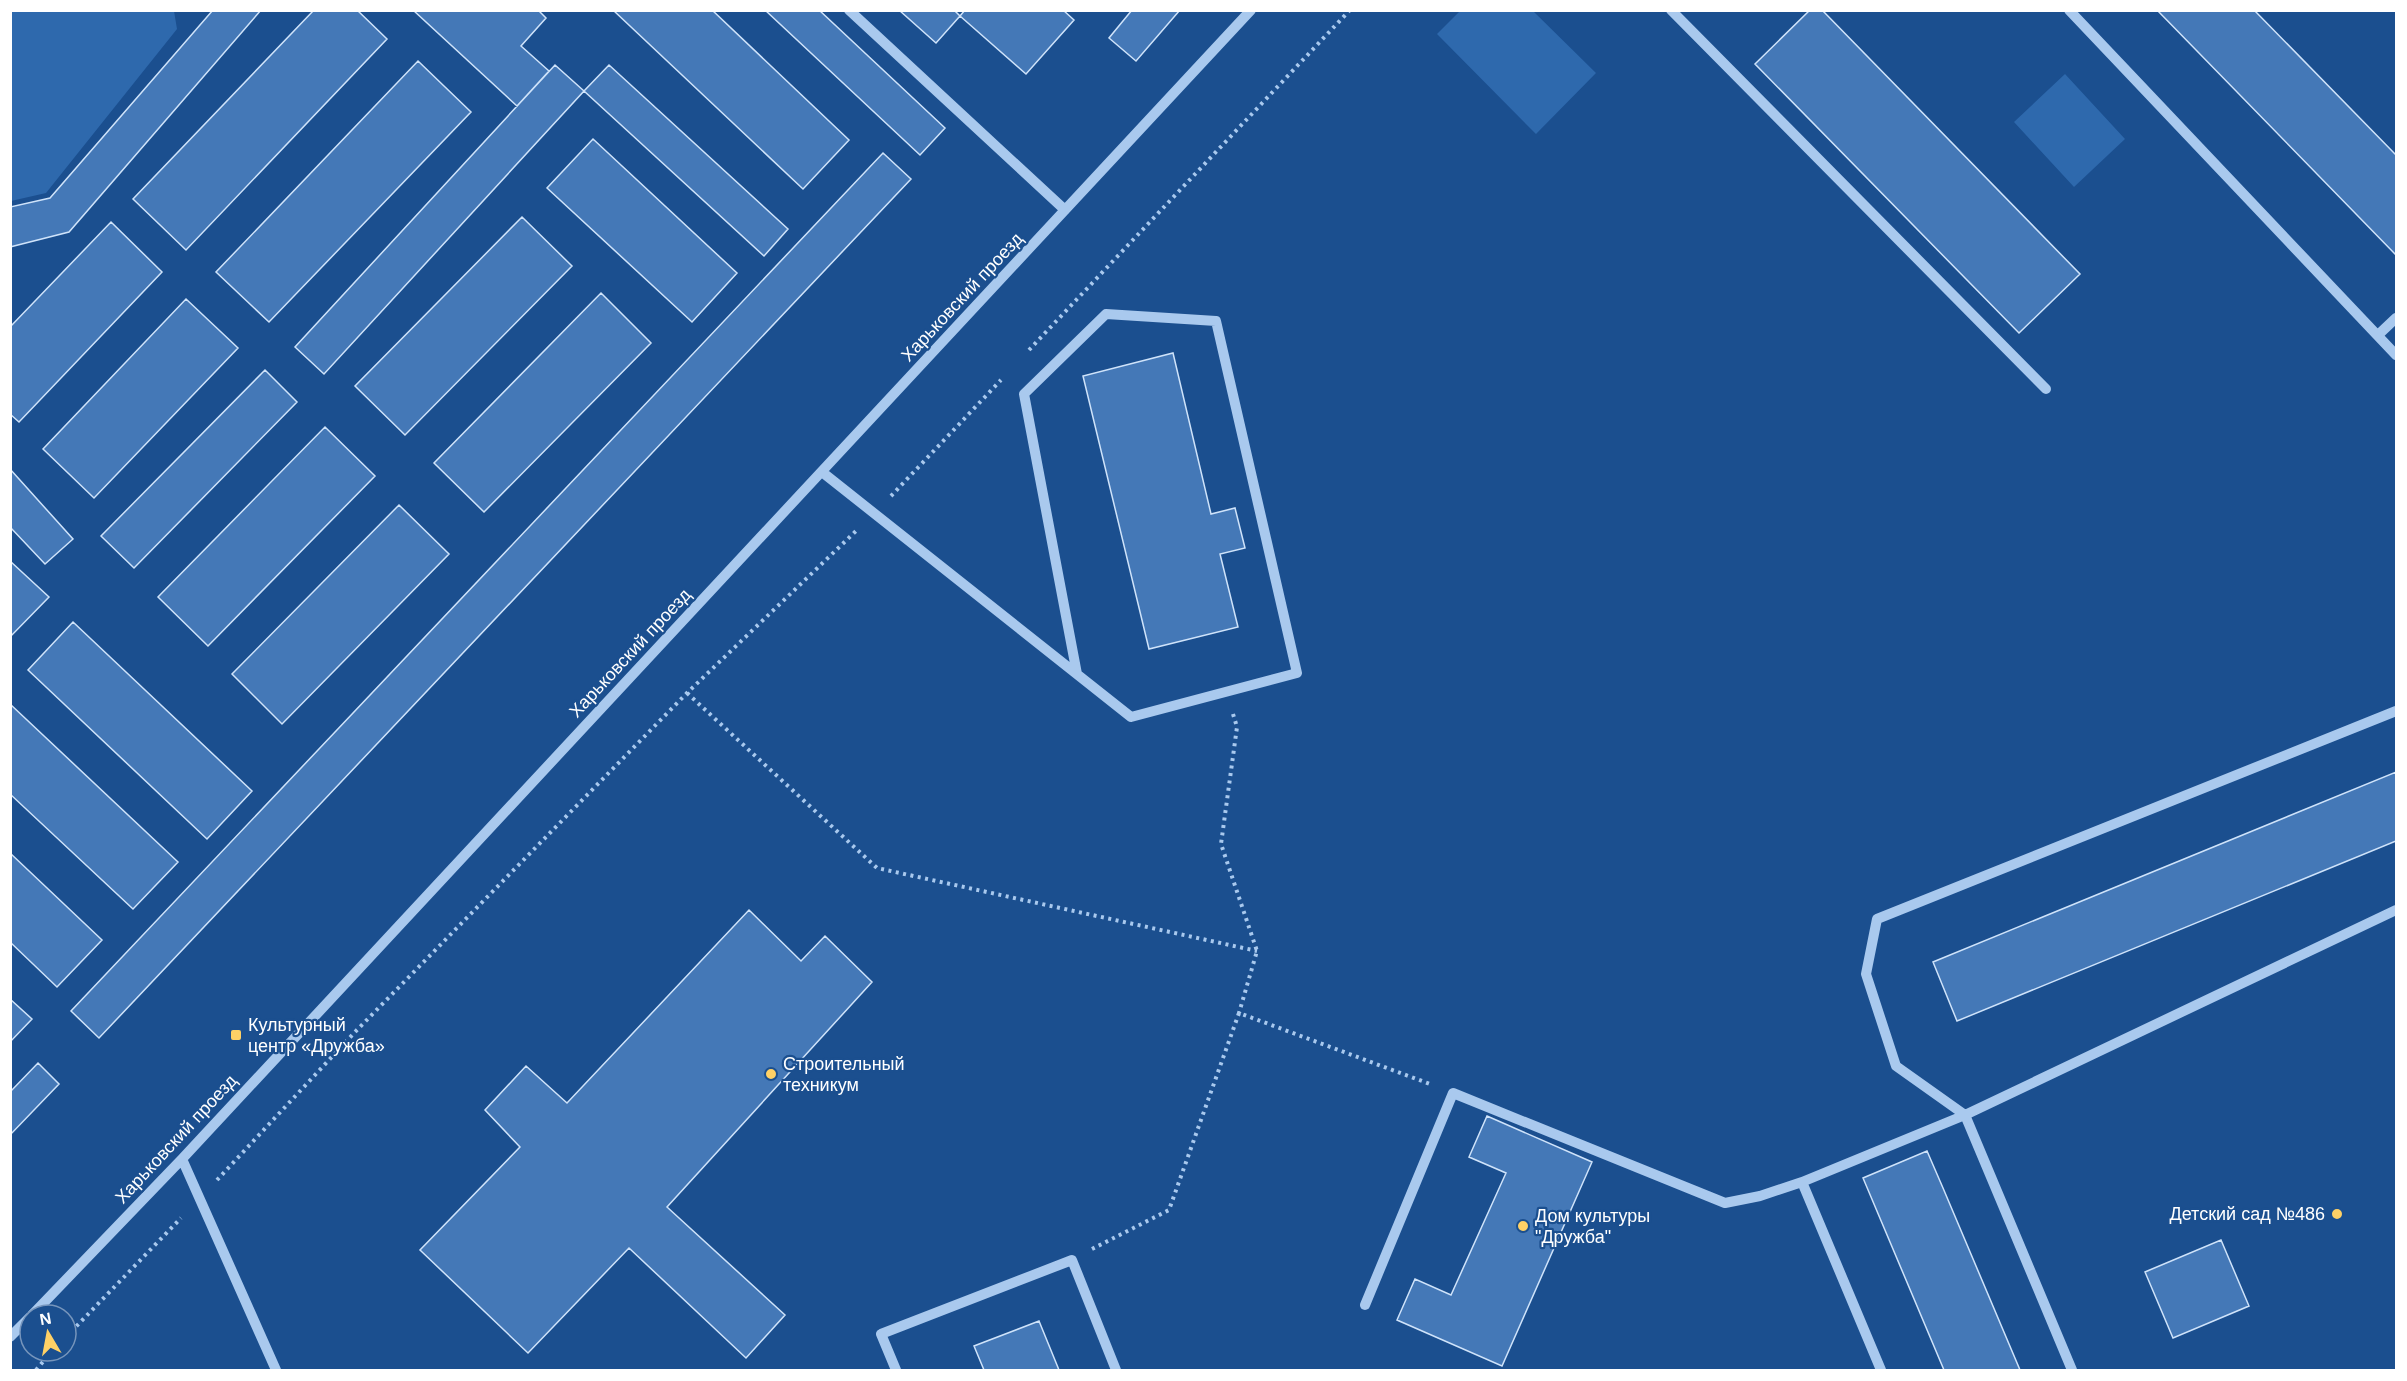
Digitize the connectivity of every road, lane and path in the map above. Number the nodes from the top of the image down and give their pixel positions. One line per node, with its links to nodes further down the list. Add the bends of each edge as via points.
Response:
1 (849, 10): 6 (street)
2 (1251, 10): 6 (street, Харьковский проезд)
3 (1350, 10): 10 (path)
4 (1671, 10): 12 (street)
5 (2069, 10): 8 (street)
6 (1065, 210): 13 (street, Харьковский проезд)
7 (2397, 318): 8 (street)
8 (2378, 335): 9 (street)
9 (2397, 355)
10 (1022, 357)
11 (1006, 375): 14 (path)
12 (2046, 389)
13 (822, 472): 14 (street); 24 (street, Харьковский проезд)
14 (875, 513): 15 (street); 17 (path)
15 (1077, 674): 16 (street, via 1131,717); 16 (street, via 1024,394 1106,314 1216,321 1297,673)
16 (1226, 692): 20 (path, via 1237,727 1221,844)
17 (687, 693): 20 (path, via 877,868); 26 (path)
18 (2397, 711): 23 (street, via 1877,919 1866,974 1896,1066)
19 (2397, 910): 23 (street)
20 (1257, 951): 21 (path)
21 (1239, 1013): 22 (path); 27 (path, via 1169,1210)
22 (1453, 1093): 25 (street, via 1725,1203); 29 (street)
23 (1965, 1115): 25 (street); 35 (street)
24 (182, 1159): 26 (street); 28 (street, Харьковский проезд)
25 (1802, 1182): 34 (street)
26 (199, 1198): 30 (path); 31 (street)
27 (1072, 1260): 32 (street, via 881,1334); 33 (street)
28 (44, 1303)
29 (1365, 1305)
30 (78, 1324)
31 (276, 1371)
32 (896, 1371)
33 (1116, 1371)
34 (1881, 1371)
35 (2073, 1371)

